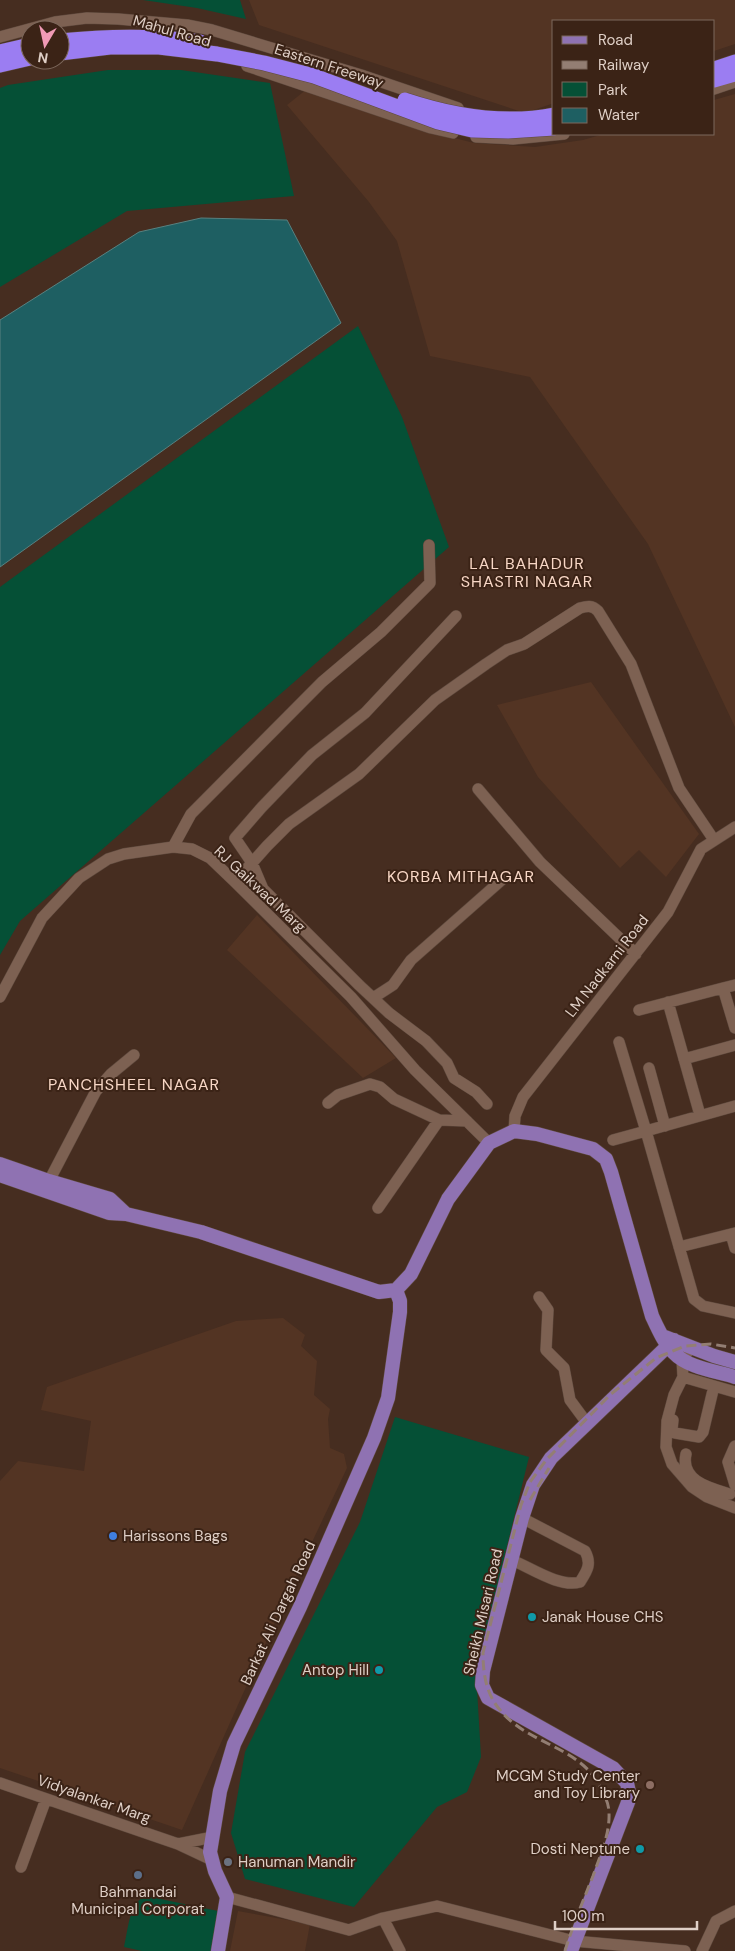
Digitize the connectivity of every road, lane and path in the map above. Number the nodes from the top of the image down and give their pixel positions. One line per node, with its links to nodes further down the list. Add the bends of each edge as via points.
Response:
1 (136, 20): 2 (street, Mahul Road, via 87,18); 4 (street); 15 (street, Mahul Road, via 212,30)
2 (70, 22)
3 (20, 33): 6 (street, Mahul Road)
4 (136, 33): 5 (street, Mahul Road, via 95,31); 21 (street, Mahul Road, via 201,57 236,63)
5 (70, 35)
6 (0, 37)
7 (70, 39): 25 (highway, Eastern Freeway, bridge, via 167,37 271,55 407,101 478,118 514,120)
8 (20, 46): 9 (highway)
9 (0, 51)
10 (70, 52): 26 (highway, Eastern Freeway, bridge, via 110,47 160,47 217,54 314,76 438,122 472,130)
11 (735, 55): 13 (street)
12 (20, 60): 16 (highway)
13 (715, 61)
14 (735, 62): 17 (highway)
15 (323, 63): 21 (street); 24 (street, Mahul Road, via 436,101)
16 (0, 65)
17 (715, 69)
18 (735, 74): 19 (highway)
19 (715, 80)
20 (735, 82): 22 (street)
21 (317, 88): 28 (street, Mahul Road, via 431,128)
22 (715, 89)
23 (552, 109): 24 (street, Mahul Road, via 517,115)
24 (477, 111): 28 (street)
25 (552, 115)
26 (552, 128)
27 (554, 135): 28 (street, Mahul Road, via 513,139)
28 (473, 137)
29 (429, 545): 34 (street, via 430,583 381,632 322,682 191,814)
30 (456, 616): 35 (street, via 365,713 312,755 235,838)
31 (478, 789): 38 (street, via 540,862)
32 (735, 827): 33 (street, LM Nadkarni Road)
33 (714, 840): 35 (street, via 680,788 631,664 598,610 591,606 580,608 524,644 507,650 435,700 359,774 289,824); 38 (street, LM Nadkarni Road, via 701,849 668,912)
34 (172, 846): 37 (street, RJ Gaikwad Marg, via 210,858); 41 (street, RJ Gaikwad Marg, via 108,859 79,878 42,918)
35 (252, 863): 37 (street); 42 (street, via 263,889)
36 (505, 876): 42 (street, via 411,960 393,985)
37 (235, 882): 56 (street, RJ Gaikwad Marg, via 351,997 415,1070)
38 (636, 954): 58 (street, LM Nadkarni Road, via 523,1097 515,1116)
39 (735, 985): 40 (street)
40 (723, 988): 43 (street); 45 (street)
41 (0, 997)
42 (372, 998): 52 (street, via 426,1041 447,1063 454,1078 476,1092)
43 (668, 1002): 44 (street); 49 (street)
44 (639, 1010)
45 (735, 1028)
46 (618, 1042): 59 (street)
47 (735, 1045): 49 (street)
48 (134, 1055): 63 (street, via 96,1092)
49 (684, 1059): 54 (street)
50 (649, 1068): 57 (street)
51 (328, 1103): 55 (street, via 338,1095 370,1084)
52 (487, 1104)
53 (735, 1106): 54 (street)
54 (700, 1115): 57 (street)
55 (439, 1120): 56 (street); 64 (street)
56 (467, 1121): 61 (street, RJ Gaikwad Marg)
57 (665, 1126): 59 (street)
58 (514, 1131): 61 (main road); 72 (main road, via 593,1149 606,1159 652,1316)
59 (646, 1131): 60 (street); 67 (street)
60 (613, 1140)
61 (489, 1143): 69 (main road, via 448,1200 411,1274)
62 (1, 1175): 63 (main road); 65 (main road, via 109,1213)
63 (49, 1181): 65 (main road, via 110,1199)
64 (378, 1208)
65 (126, 1214): 69 (main road, via 201,1232 379,1292)
66 (733, 1234): 67 (street); 68 (street)
67 (679, 1248): 71 (street, via 697,1303)
68 (735, 1248)
69 (396, 1290): 90 (main road, Barkat Ali Dargah Road, via 400,1312 388,1398 327,1547 234,1744 220,1790)
70 (539, 1296): 81 (street, via 548,1310 546,1350 564,1368 570,1400)
71 (735, 1313)
72 (668, 1341): 73 (main road); 74 (main road); 81 (main road, Sheikh Misari Road)
73 (691, 1347): 74 (street); 76 (main road)
74 (682, 1360): 76 (main road); 77 (street)
75 (735, 1362): 76 (main road)
76 (711, 1363): 78 (main road)
77 (685, 1377): 79 (street); 79 (street, via 674,1410 672,1427 675,1433 696,1437 702,1434); 85 (street, via 674,1395 667,1420 666,1447 672,1464 692,1487)
78 (735, 1377)
79 (714, 1386): 80 (street)
80 (735, 1392)
81 (587, 1423): 86 (main road, Sheikh Misari Road, via 545,1465 533,1485)
82 (735, 1446): 84 (street, via 728,1462)
83 (686, 1454): 84 (street, via 686,1470 697,1482)
84 (734, 1491)
85 (735, 1508)
86 (522, 1518): 87 (main road, Sheikh Misari Road); 87 (street, via 586,1551 589,1566 580,1582 572,1585 562,1584)
87 (512, 1560): 97 (main road, Sheikh Misari Road, via 483,1671 482,1685 488,1698 613,1768 627,1783 630,1797)
88 (0, 1783): 89 (street, Vidyalankar Marg)
89 (46, 1799): 91 (street, Vidyalankar Marg); 93 (street)
90 (213, 1837): 91 (street); 92 (main road, Barkat Ali Dargah Road)
91 (178, 1844): 92 (street, Vidyalankar Marg)
92 (212, 1860): 94 (main road, Barkat Ali Dargah Road)
93 (21, 1867)
94 (227, 1898): 96 (street, via 349,1930); 98 (main road)
95 (735, 1911): 101 (street, via 716,1921)
96 (383, 1918): 97 (street, via 437,1906); 99 (street)
97 (572, 1946): 100 (street)
98 (218, 1951)
99 (400, 1951)
100 (685, 1951)
101 (702, 1951)

